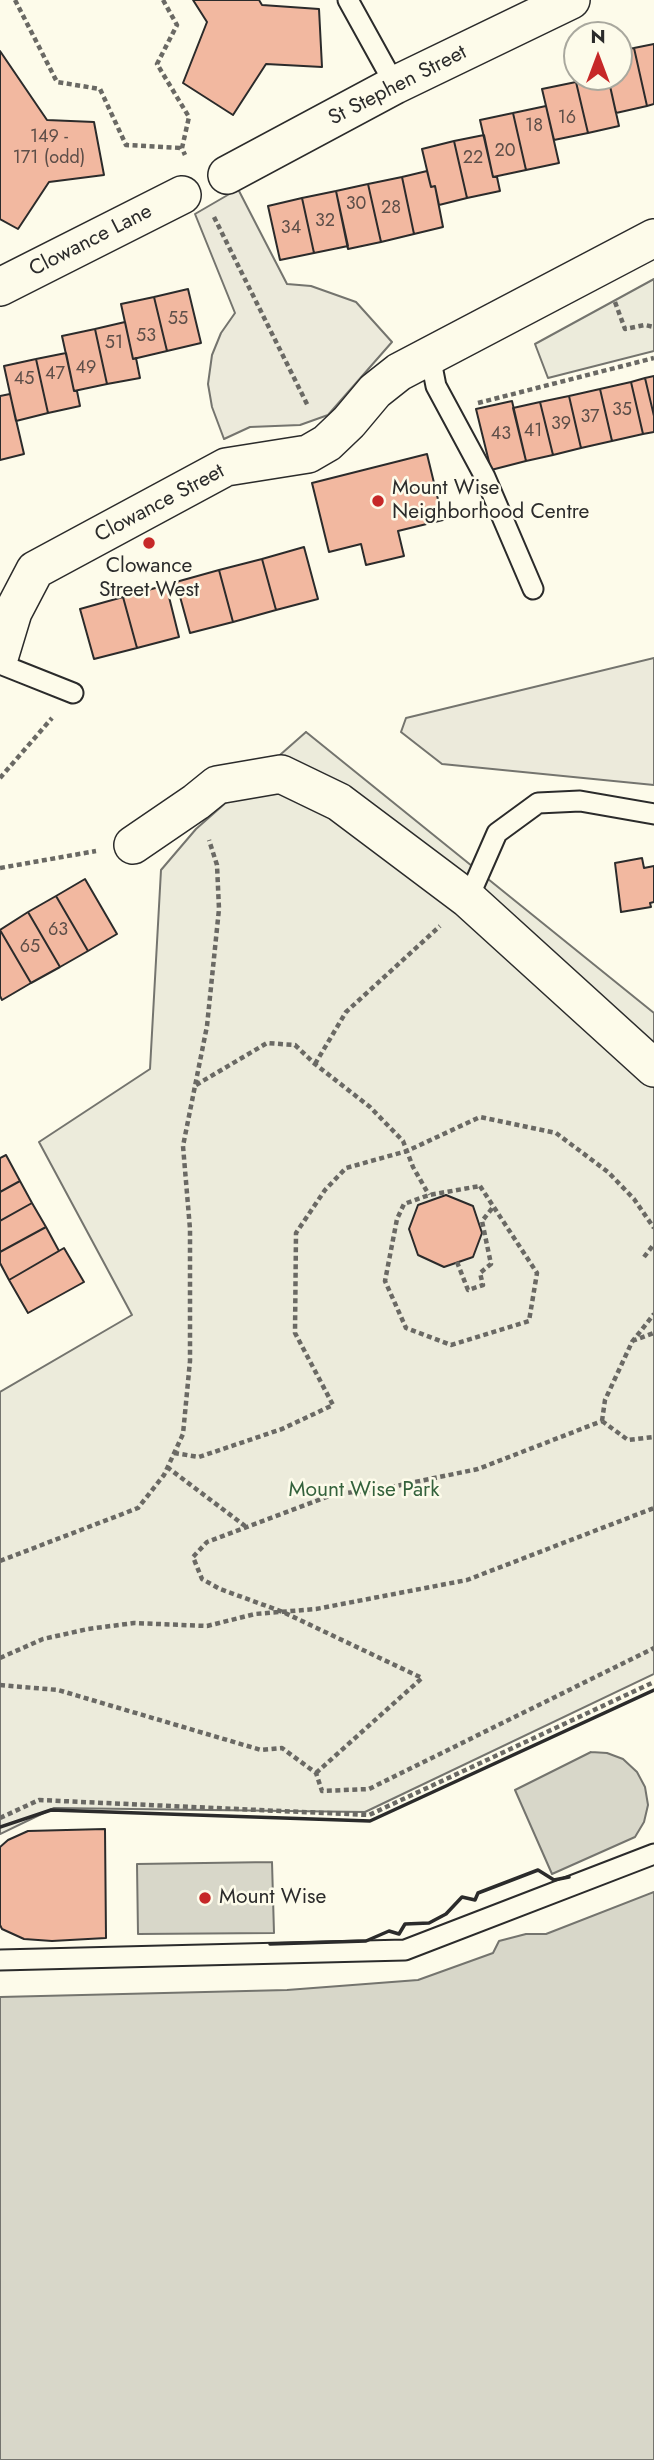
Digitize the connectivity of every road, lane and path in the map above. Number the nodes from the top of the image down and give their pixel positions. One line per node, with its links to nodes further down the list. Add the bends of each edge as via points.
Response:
1 (15, 0): 6 (path, via 57,82 100,89 126,145)
2 (163, 0): 6 (path, via 177,25 157,64 189,117)
3 (348, 0): 5 (lane)
4 (571, 0): 5 (street, St Stephen Street)
5 (395, 85): 8 (street, St Stephen Street)
6 (182, 148): 7 (path)
7 (186, 159)
8 (227, 175)
9 (195, 200): 12 (street, Clowance Lane); 17 (path)
10 (654, 237): 11 (street, Clowance Street)
11 (597, 267): 13 (path, via 625,329 645,324); 14 (street, Clowance Street)
12 (0, 287)
13 (654, 327)
14 (430, 356): 16 (lane, via 436,386); 17 (street, Clowance Street, via 375,391)
15 (654, 358): 16 (path)
16 (449, 410): 18 (lane, via 485,477)
17 (327, 443): 19 (street, Clowance Street, via 308,453 226,467 35,570 13,612)
18 (533, 589)
19 (0, 655)
20 (0, 664): 21 (lane)
21 (73, 693): 22 (path)
22 (0, 778)
23 (196, 802): 25 (street); 27 (street, via 217,785 281,774 339,802); 30 (path, via 217,865 219,909 207,1026)
24 (654, 814): 27 (lane, via 580,801 538,803 496,833)
25 (133, 845): 26 (path)
26 (0, 868)
27 (468, 899): 28 (path, via 346,1012); 29 (street)
28 (315, 1064): 30 (path, via 295,1045 267,1043); 31 (path, via 370,1107)
29 (654, 1068)
30 (195, 1086): 43 (path, via 183,1146 190,1229 190,1361 183,1434)
31 (407, 1151): 32 (path); 34 (path, via 481,1117 556,1133 608,1172); 43 (path, via 346,1168 296,1233 295,1333 333,1405 282,1429 199,1457)
32 (429, 1195): 33 (path, via 481,1186); 33 (path, via 404,1204 386,1281 406,1328 451,1345 529,1321 537,1273)
33 (494, 1206): 37 (path, via 482,1221 491,1264 480,1273 483,1284 468,1290)
34 (654, 1228)
35 (654, 1244): 36 (path)
36 (644, 1257)
37 (457, 1262)
38 (654, 1314): 40 (path)
39 (654, 1333): 40 (path)
40 (632, 1342): 41 (path, via 605,1400)
41 (602, 1421): 42 (path, via 628,1440); 46 (path, via 478,1469 332,1495)
42 (654, 1437)
43 (174, 1453): 44 (path)
44 (167, 1467): 46 (path); 47 (path, via 138,1508)
45 (654, 1508): 48 (path, via 467,1580)
46 (246, 1527): 48 (path, via 207,1542 193,1557 202,1579)
47 (0, 1561)
48 (283, 1612): 50 (path, via 207,1626 134,1623 89,1629 43,1639); 53 (path, via 422,1678)
49 (654, 1648): 53 (path, via 369,1789 322,1791)
50 (0, 1658)
51 (654, 1682): 54 (path, via 369,1815 38,1800)
52 (0, 1685): 53 (path, via 58,1690 261,1750 282,1748)
53 (316, 1773)
54 (0, 1818)
55 (654, 1854): 56 (lane, via 405,1950)
56 (0, 1960)

